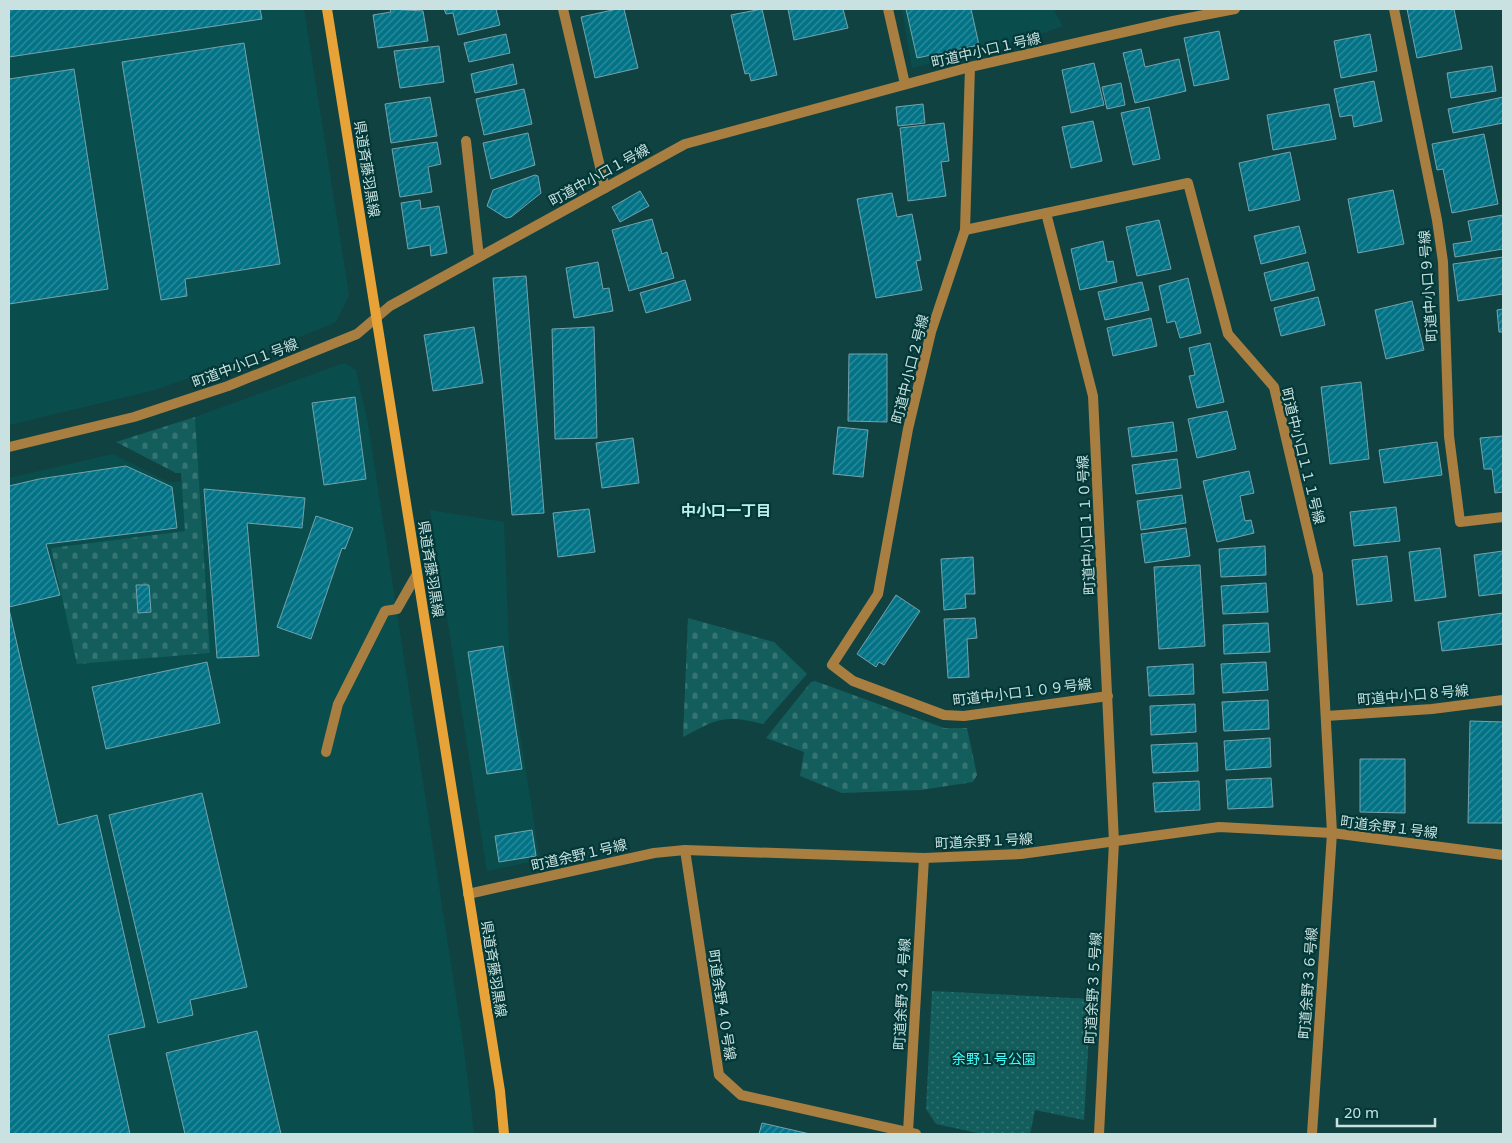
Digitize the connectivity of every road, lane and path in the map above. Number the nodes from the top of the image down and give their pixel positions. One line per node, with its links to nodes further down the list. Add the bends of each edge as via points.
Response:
1 (327, 9): 14 (main road, 県道斉藤羽黒線)
2 (563, 9): 10 (street)
3 (888, 9): 8 (street)
4 (1235, 9): 6 (street, 町道中小口１号線)
5 (1394, 9): 16 (street, 町道中小口９号線, via 1443,262 1449,436 1460,522)
6 (1194, 13): 7 (street, 町道中小口１号線)
7 (970, 67): 8 (street, 町道中小口１号線); 12 (street, 町道中小口２号線)
8 (905, 84): 10 (street, 町道中小口１号線, via 685,144)
9 (466, 140): 13 (street)
10 (605, 188): 13 (street, 町道中小口１号線)
11 (1046, 213): 12 (street, 町道中小口１１１号線); 19 (street, 町道中小口１１０号線, via 1093,396); 21 (street, 町道中小口１１１号線, via 1188,182 1228,334 1274,387 1318,575)
12 (965, 230): 18 (street, 町道中小口２号線, via 929,341 908,429 878,594)
13 (479, 257): 14 (street, 町道中小口１号線)
14 (377, 316): 15 (street, 町道中小口１号線, via 357,334 212,392 134,417); 17 (main road, 県道斉藤羽黒線)
15 (9, 447)
16 (1503, 516)
17 (417, 574): 22 (street, via 397,609 386,611 338,704); 28 (main road, 県道斉藤羽黒線)
18 (832, 665): 19 (street, 町道中小口１０９号線, via 853,681 944,715)
19 (1108, 696): 24 (street, 町道中小口１１０号線)
20 (1503, 700): 21 (street, 町道中小口８号線, via 1432,709)
21 (1326, 716): 23 (street, 町道中小口１１１号線)
22 (326, 752)
23 (1332, 833): 24 (street, 町道余野１号線, via 1219,827); 26 (street, 町道余野１号線); 32 (street, 町道余野３６号線)
24 (1114, 842): 27 (street, 町道余野１号線, via 1021,854); 31 (street, 町道余野３５号線)
25 (685, 850): 27 (street, 町道余野１号線); 28 (street, 町道余野１号線, via 654,853); 29 (street, 町道余野４０号線, via 719,1075 741,1095)
26 (1503, 855)
27 (924, 858): 29 (street, 町道余野３４号線)
28 (468, 894): 30 (main road, 県道斉藤羽黒線)
29 (912, 1133)
30 (504, 1134)
31 (1098, 1134)
32 (1312, 1134)

